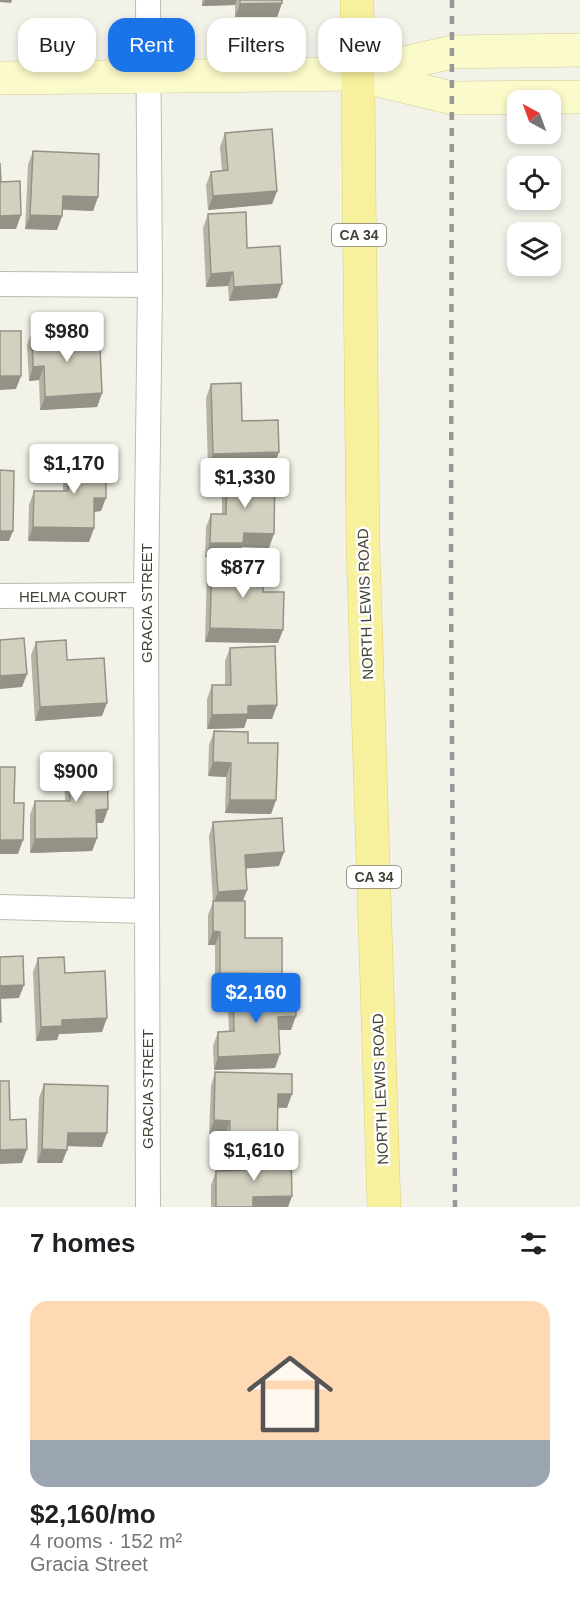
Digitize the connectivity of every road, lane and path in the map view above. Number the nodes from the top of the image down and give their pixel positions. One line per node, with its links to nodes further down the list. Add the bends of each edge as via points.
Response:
1 (148, 0): 5 (street, GRACIA STREET)
2 (357, 0): 4 (main road, NORTH LEWIS ROAD / CA 34)
3 (580, 50): 4 (main road, via 452,52)
4 (357, 74): 5 (main road); 7 (main road, via 452,98); 15 (main road, NORTH LEWIS ROAD / CA 34, via 363,547)
5 (149, 75): 6 (main road); 9 (street, GRACIA STREET)
6 (0, 78)
7 (580, 98)
8 (0, 284): 9 (street)
9 (150, 285): 10 (street, GRACIA STREET)
10 (146, 595): 11 (street, HELMA COURT); 13 (street, GRACIA STREET)
11 (0, 596)
12 (0, 907): 13 (street)
13 (146, 911): 14 (street, GRACIA STREET)
14 (148, 1207)
15 (384, 1207)

